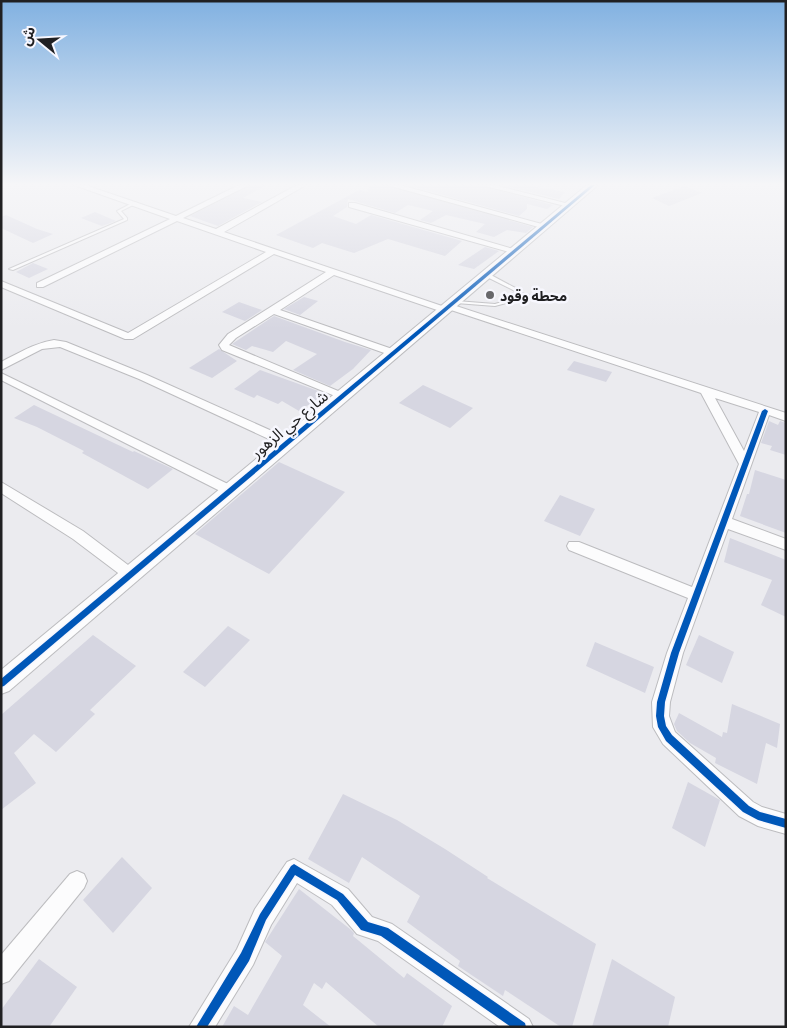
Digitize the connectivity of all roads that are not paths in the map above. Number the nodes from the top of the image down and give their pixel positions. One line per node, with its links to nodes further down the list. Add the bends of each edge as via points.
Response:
1 (94, 233): 8 (lane)
2 (146, 233): 12 (street)
3 (220, 233): 7 (street)
4 (452, 233): 6 (street)
5 (537, 233): 6 (street, شارع حي الزهور)
6 (516, 251): 10 (street, شارع حي الزهور)
7 (272, 252): 9 (street); 11 (street, via 129,337)
8 (10, 269)
9 (333, 272): 15 (street); 16 (street)
10 (487, 275): 13 (lane); 15 (street, شارع حي الزهور)
11 (1, 284)
12 (40, 285)
13 (519, 291)
14 (512, 300): 15 (lane, via 495,305)
15 (450, 306): 17 (street, شارع حي الزهور); 20 (street)
16 (272, 310): 17 (street); 21 (street, via 232,336 226,342 226,348)
17 (394, 353): 21 (street, شارع حي الزهور)
18 (1, 367): 24 (street, via 40,347 62,344)
19 (1, 376): 27 (street)
20 (706, 392): 22 (street); 25 (street)
21 (344, 396): 24 (street, شارع حي الزهور)
22 (765, 411): 23 (street); 25 (street)
23 (786, 418)
24 (288, 443): 27 (street, شارع حي الزهور)
25 (745, 464): 28 (street)
26 (1, 487): 31 (street, via 78,536)
27 (231, 491): 31 (street, شارع حي الزهور)
28 (724, 522): 29 (street); 32 (street)
29 (786, 545)
30 (574, 546): 32 (street)
31 (131, 575): 33 (street, شارع حي الزهور)
32 (697, 595): 34 (street, via 661,702 662,727 669,738 746,809)
33 (1, 684)
34 (786, 824)
35 (76, 881): 36 (street)
36 (1, 973)
37 (201, 1027): 38 (street, via 294,869 340,897 365,926 384,932)
38 (521, 1027)

